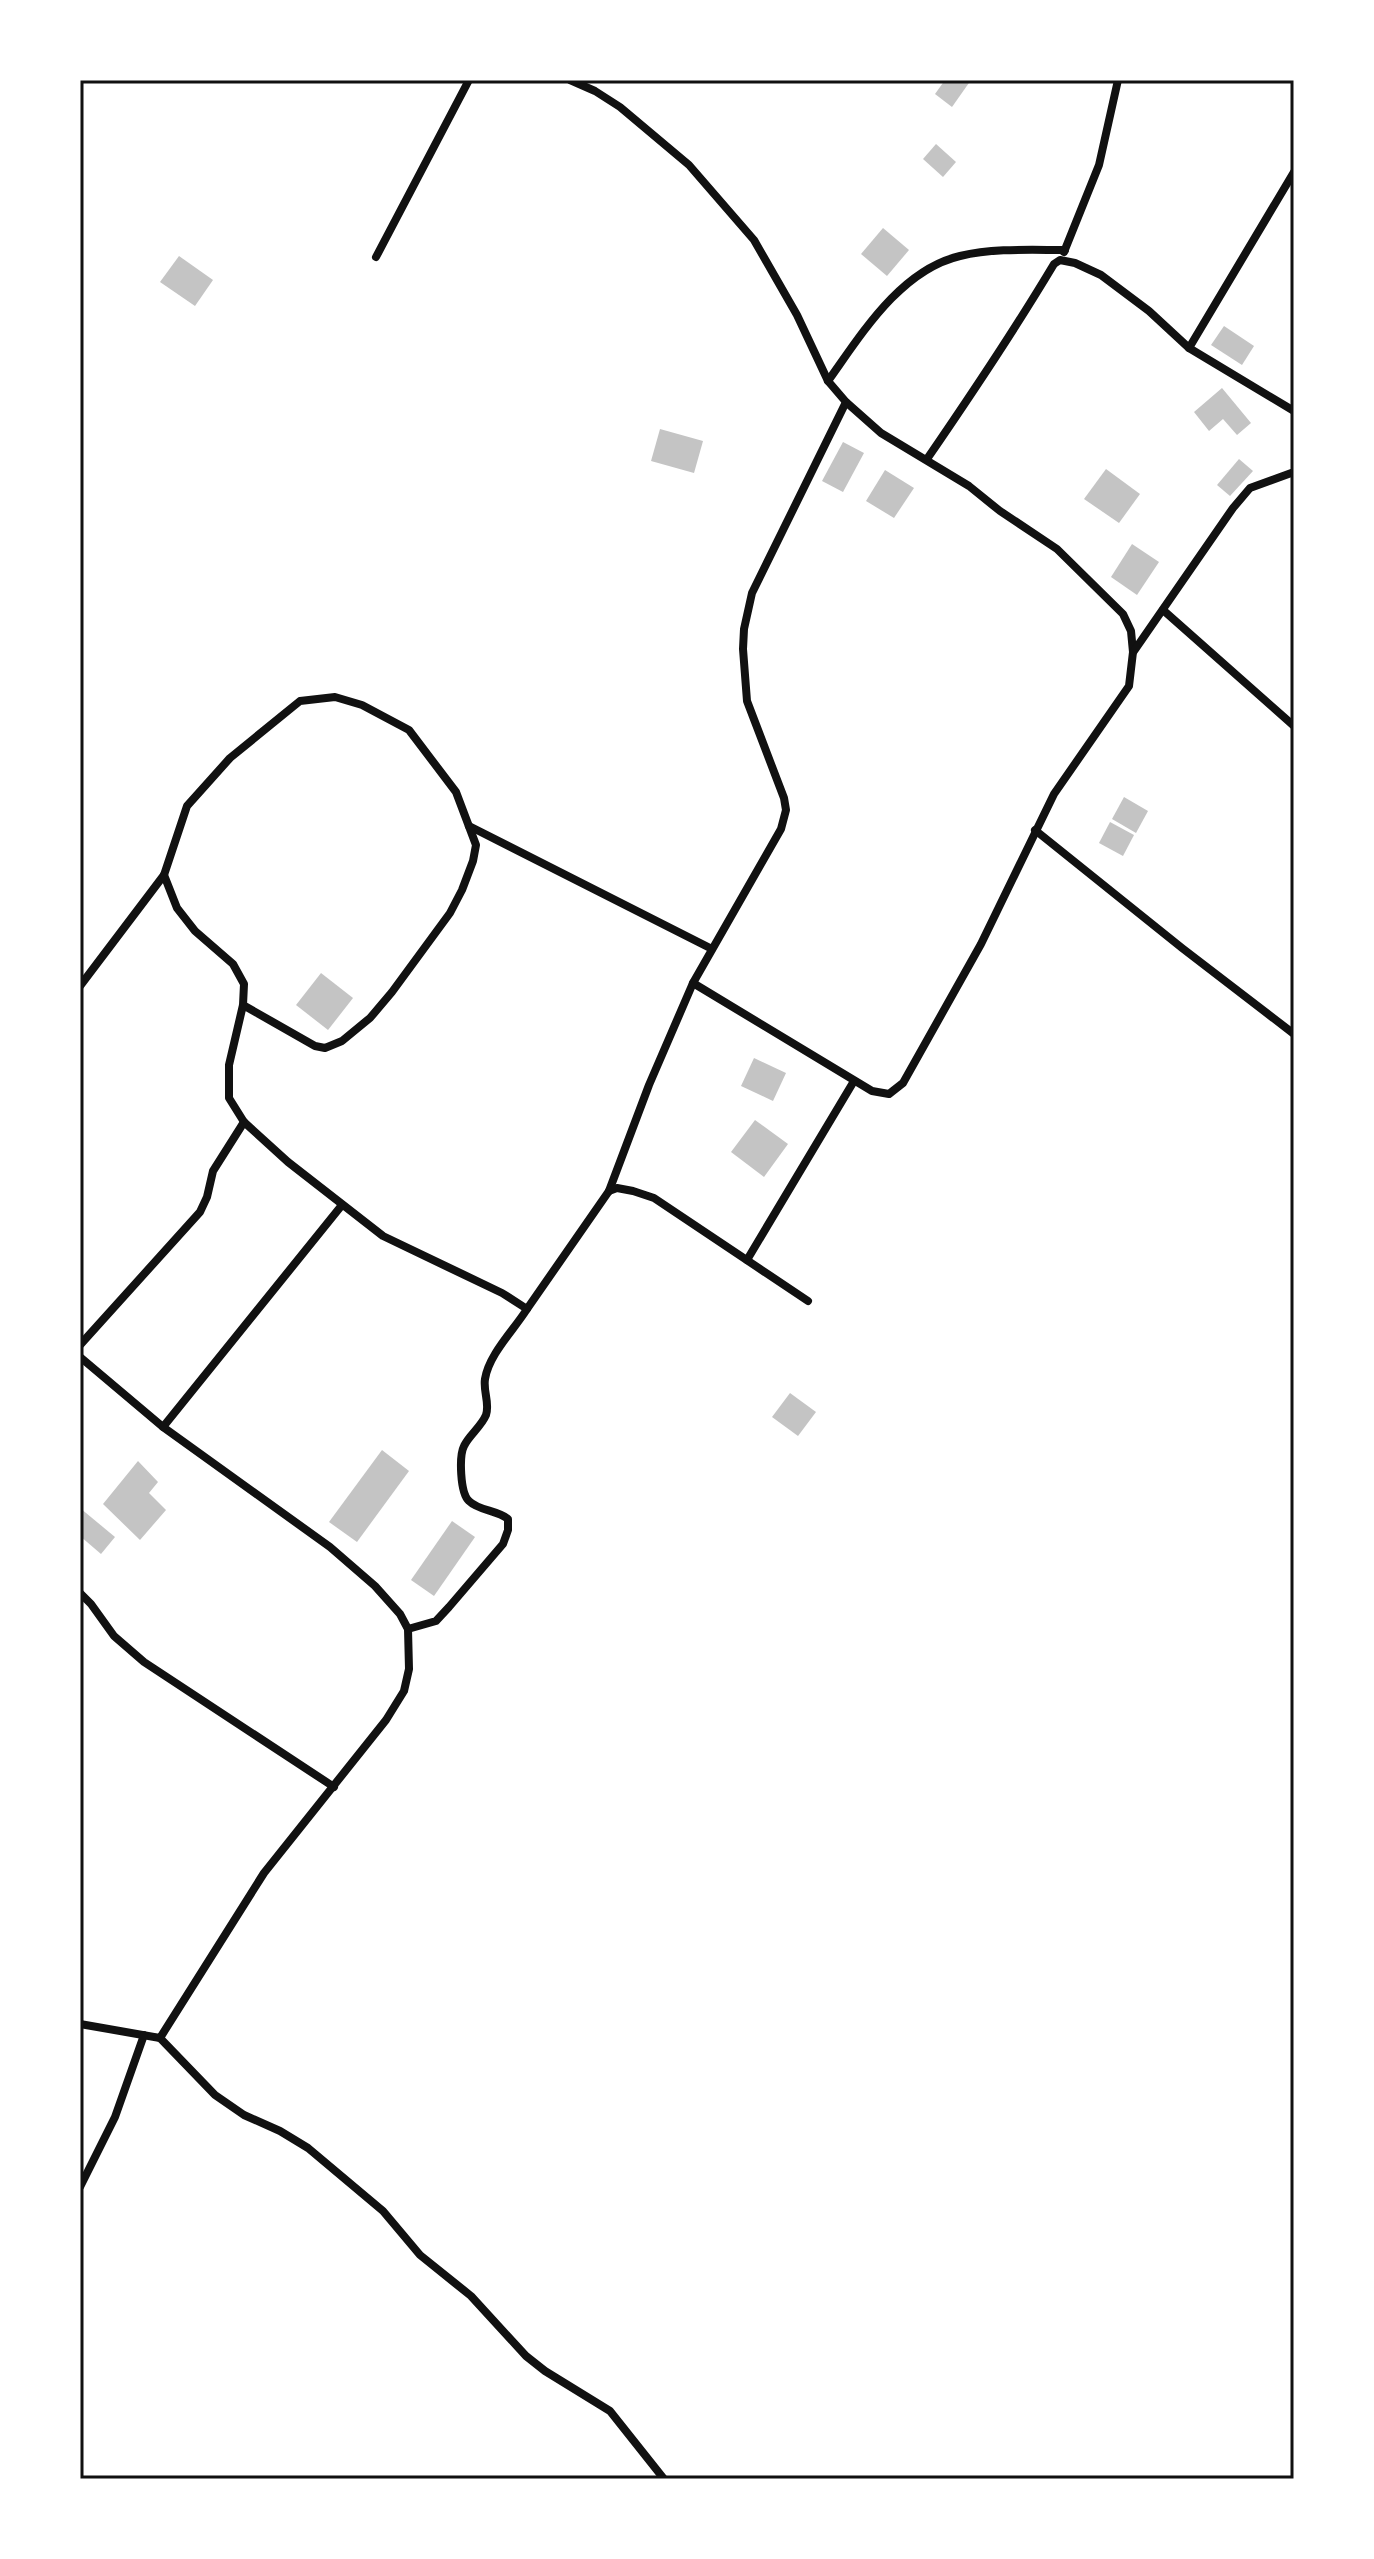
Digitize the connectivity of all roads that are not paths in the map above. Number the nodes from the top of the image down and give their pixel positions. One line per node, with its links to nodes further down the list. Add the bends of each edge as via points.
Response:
1 (469, 80): 6 (street)
2 (570, 80): 9 (street, via 620,107 689,165 754,240)
3 (1118, 80): 5 (street, via 1099,165)
4 (1294, 172): 8 (street)
5 (1065, 250): 7 (street); 9 (street, via 994,250 956,257 922,273 878,311)
6 (376, 257)
7 (1060, 260): 8 (street, via 1101,275); 12 (street)
8 (1189, 348): 11 (street)
9 (828, 381): 10 (street)
10 (846, 402): 12 (street, via 881,433); 20 (street, via 752,593 743,649 747,701 786,810 781,829)
11 (1294, 411)
12 (927, 459): 15 (street, via 1057,549 1123,614)
13 (1294, 472): 14 (street, via 1250,488)
14 (1163, 610): 15 (street); 16 (street)
15 (1133, 652): 18 (street, via 1129,686 1070,768)
16 (1294, 726)
17 (469, 826): 19 (street, via 456,792 409,730 335,697 300,701 230,758 187,806); 20 (street); 23 (street, via 476,845 473,861 450,913 392,992 342,1041 315,1046)
18 (1035, 830): 24 (street); 25 (street, via 981,944 903,1083 889,1094)
19 (164, 875): 22 (street); 23 (street, via 186,920 233,964 244,984)
20 (712, 949): 21 (street)
21 (693, 983): 25 (street); 27 (street)
22 (80, 986)
23 (243, 1005): 26 (street, via 229,1065 229,1098)
24 (1294, 1034)
25 (854, 1081): 29 (street)
26 (244, 1122): 28 (street); 32 (street, via 213,1171 200,1212)
27 (609, 1191): 29 (street, via 617,1188 654,1198); 31 (street)
28 (342, 1205): 31 (street, via 383,1236); 34 (street)
29 (747, 1260): 30 (street)
30 (808, 1301)
31 (527, 1309): 36 (street, via 489,1367 489,1406 463,1454 463,1492 468,1501 508,1519 503,1544 436,1621)
32 (80, 1345)
33 (80, 1357): 34 (street)
34 (163, 1427): 36 (street, via 330,1547 375,1586)
35 (80, 1593): 37 (street, via 114,1636 144,1662)
36 (408, 1629): 37 (street, via 404,1691)
37 (334, 1787): 40 (street, via 264,1873)
38 (80, 2024): 39 (street)
39 (144, 2035): 40 (street); 41 (street, via 115,2117)
40 (160, 2038): 42 (street, via 215,2095 308,2148 383,2211 420,2255 471,2296 526,2356 610,2411)
41 (80, 2187)
42 (664, 2479)

